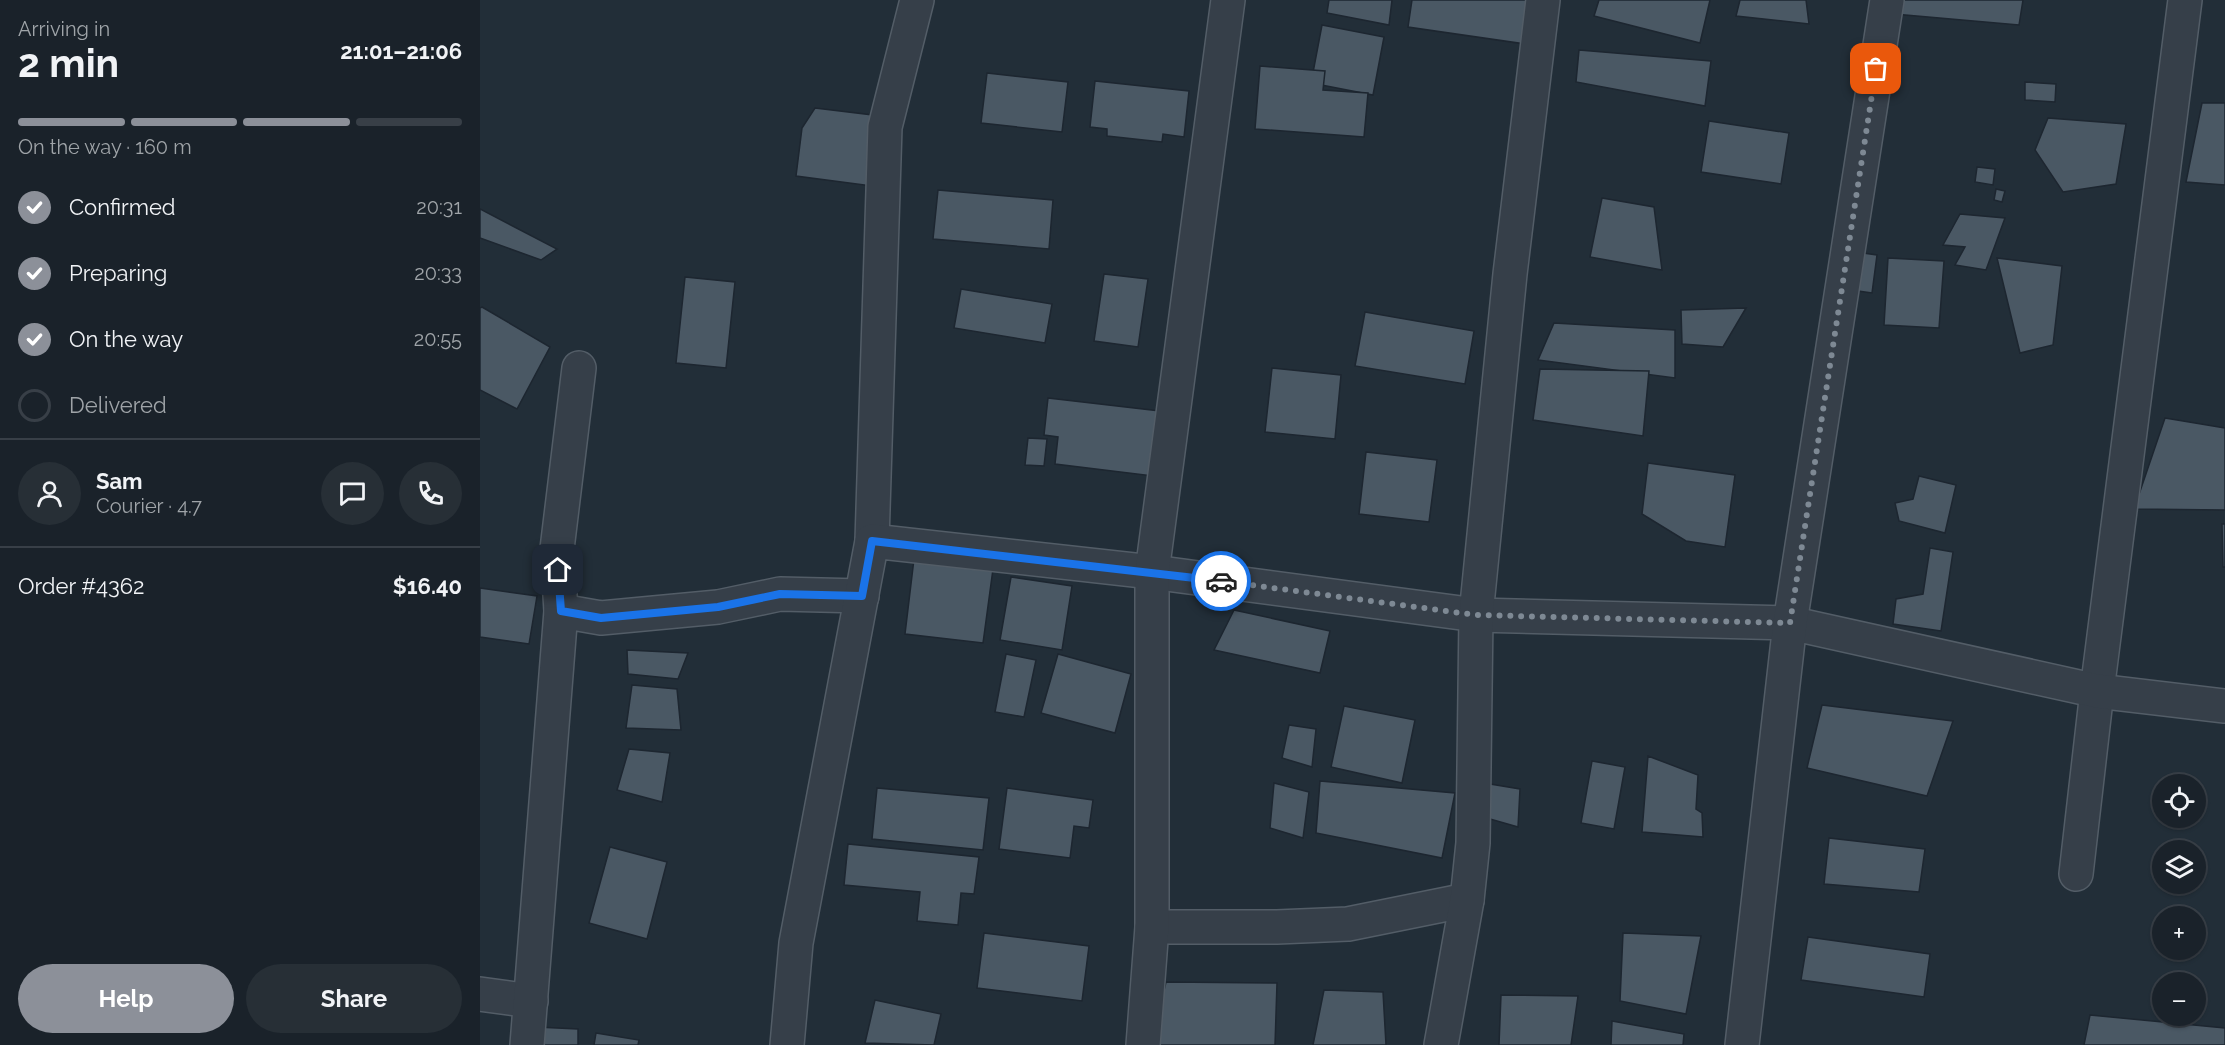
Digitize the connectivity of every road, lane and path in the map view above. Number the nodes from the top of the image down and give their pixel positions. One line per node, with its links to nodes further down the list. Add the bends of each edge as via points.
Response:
1 (917, 0): 7 (street, via 885,126)
2 (1228, 0): 8 (street)
3 (1543, 0): 11 (street, via 1510,274)
4 (1887, 0): 12 (street)
5 (2185, 0): 13 (street)
6 (579, 368): 10 (street, via 557,549)
7 (872, 541): 8 (street); 9 (street)
8 (1152, 572): 11 (street); 17 (street)
9 (862, 596): 10 (street, via 780,594 718,607 601,618); 21 (street, via 796,943)
10 (561, 611): 19 (street)
11 (1476, 615): 12 (street); 16 (street, via 1473,843)
12 (1790, 623): 13 (street); 24 (street)
13 (2097, 691): 14 (street); 15 (street)
14 (2225, 706)
15 (2076, 874)
16 (1467, 900): 17 (street, via 1348,924); 23 (street)
17 (1152, 927): 22 (street)
18 (480, 994): 19 (street)
19 (531, 1001): 20 (street)
20 (527, 1045)
21 (787, 1045)
22 (1143, 1045)
23 (1442, 1045)
24 (1742, 1045)

